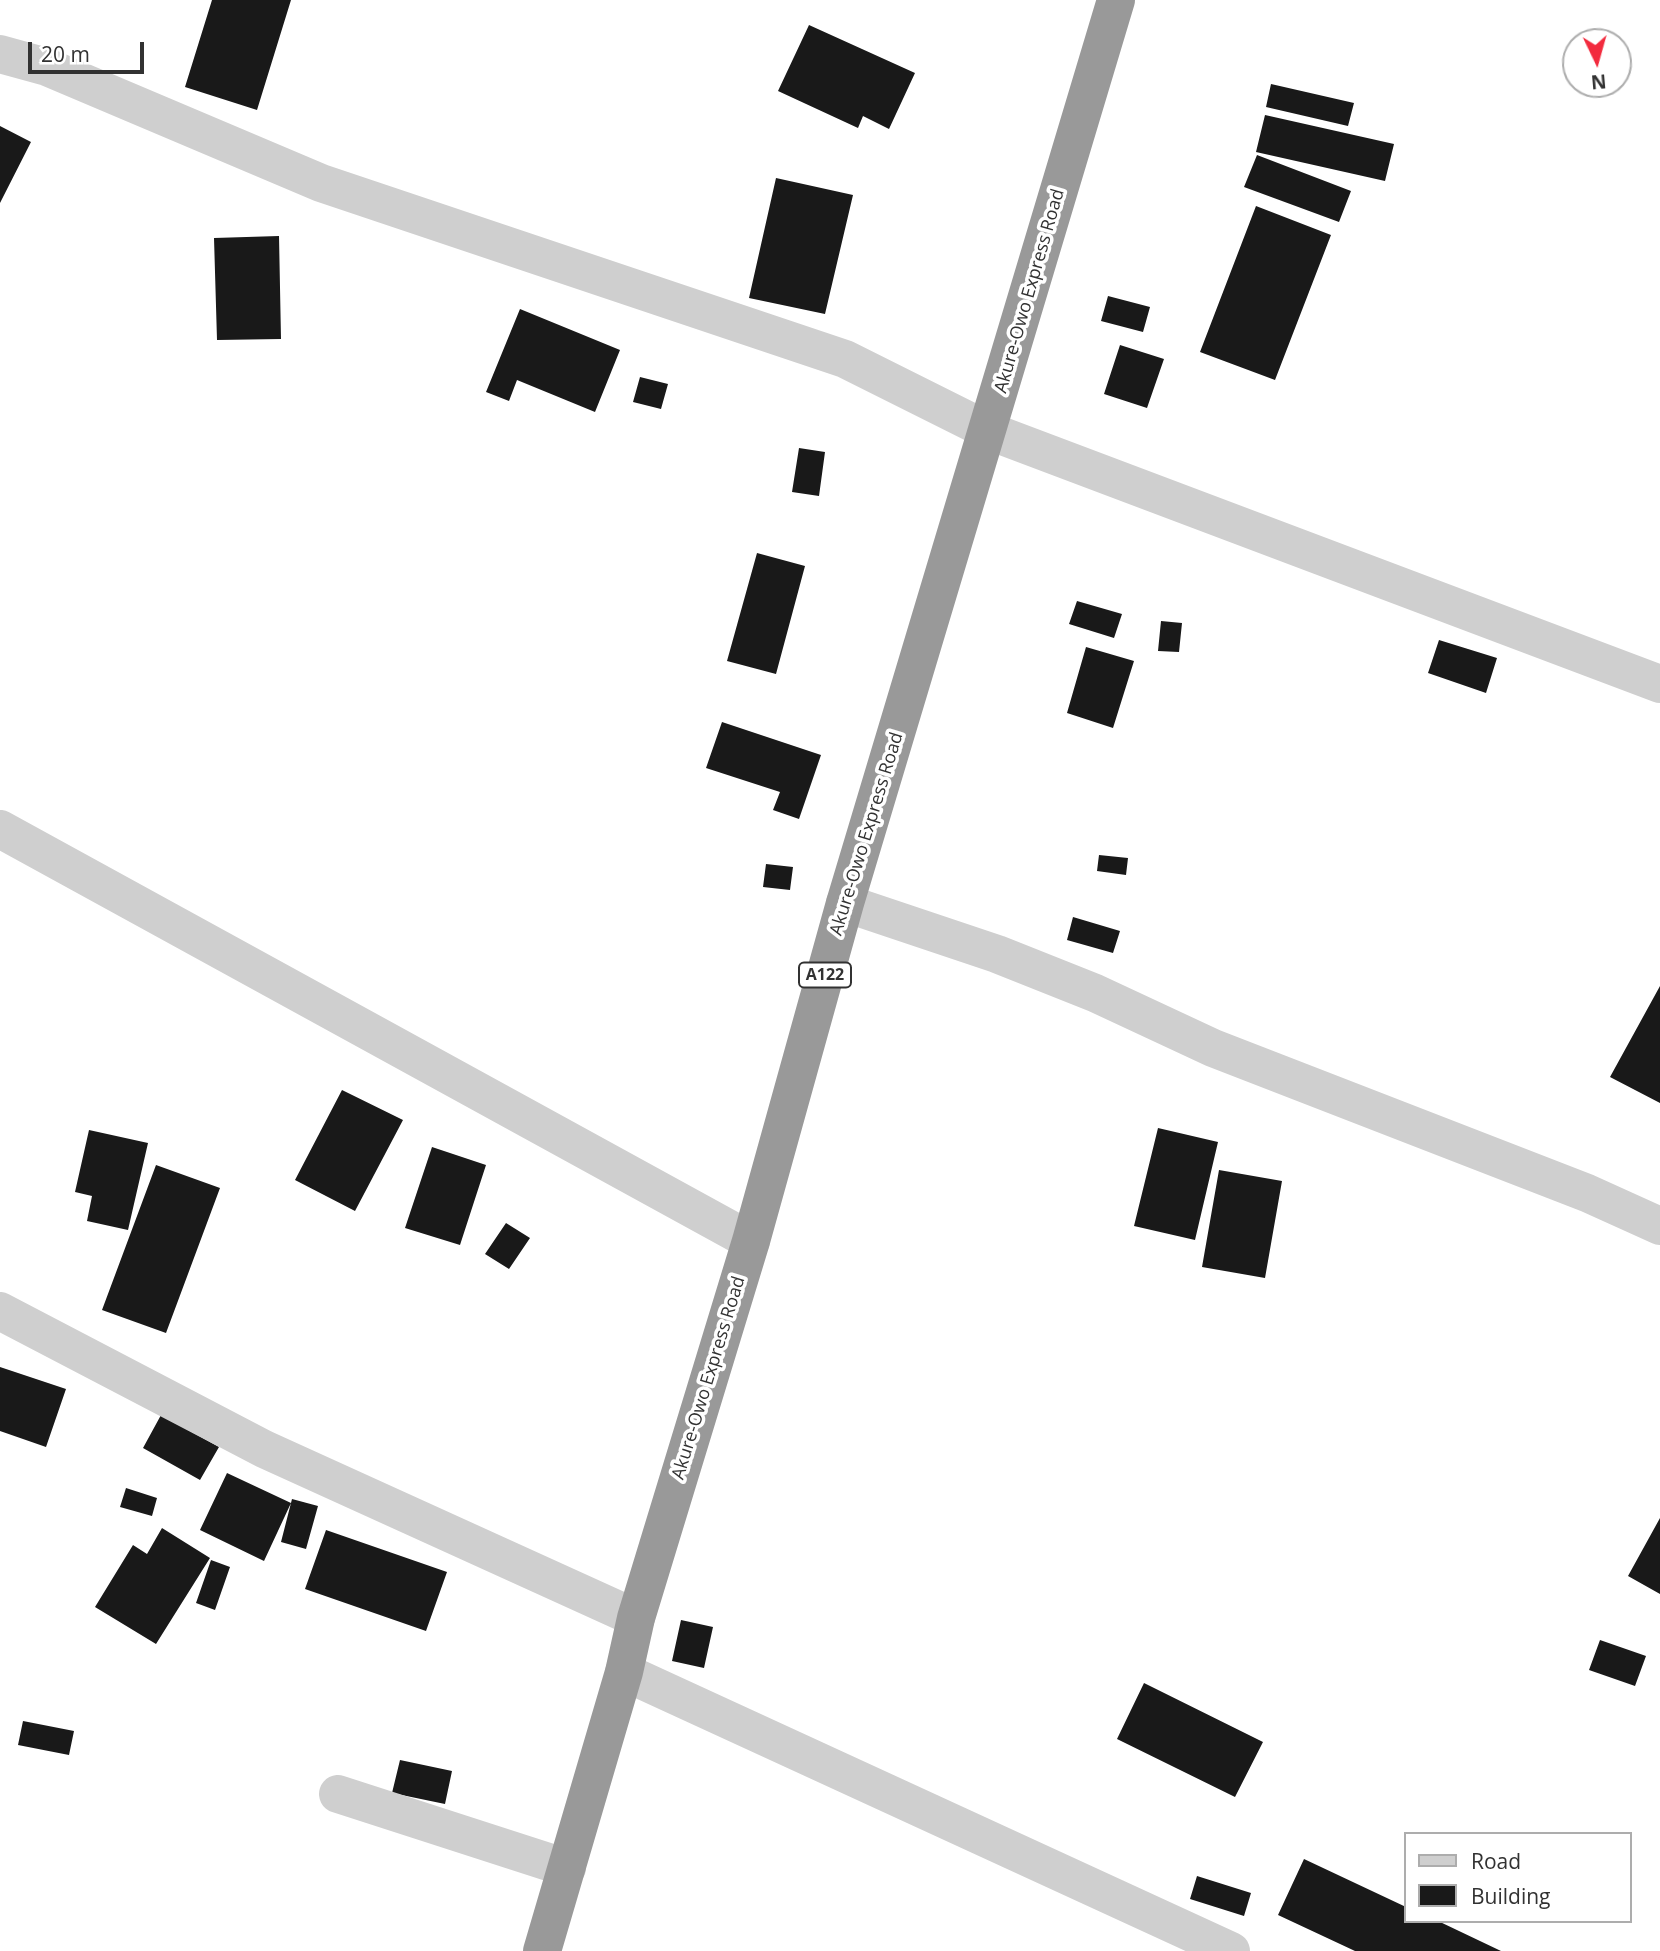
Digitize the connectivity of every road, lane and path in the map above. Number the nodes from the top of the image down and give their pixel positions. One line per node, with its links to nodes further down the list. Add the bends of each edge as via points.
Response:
1 (1116, 0): 3 (highway, Akure-Owo Express Road / A122)
2 (0, 54): 3 (street, via 47,67 321,183 845,359)
3 (989, 431): 4 (street); 6 (highway, Akure-Owo Express Road / A122)
4 (1660, 684)
5 (0, 829): 8 (street)
6 (845, 903): 7 (street, via 1071,983 1213,1048 1587,1193); 8 (highway, Akure-Owo Express Road / A122)
7 (1660, 1226)
8 (751, 1241): 10 (highway, Akure-Owo Express Road / A122)
9 (0, 1311): 10 (street, via 264,1449)
10 (636, 1618): 11 (highway, Akure-Owo Express Road / A122)
11 (624, 1672): 13 (highway, Akure-Owo Express Road / A122); 15 (street)
12 (338, 1794): 13 (street)
13 (566, 1868): 14 (highway, Akure-Owo Express Road / A122)
14 (542, 1951)
15 (1231, 1951)

